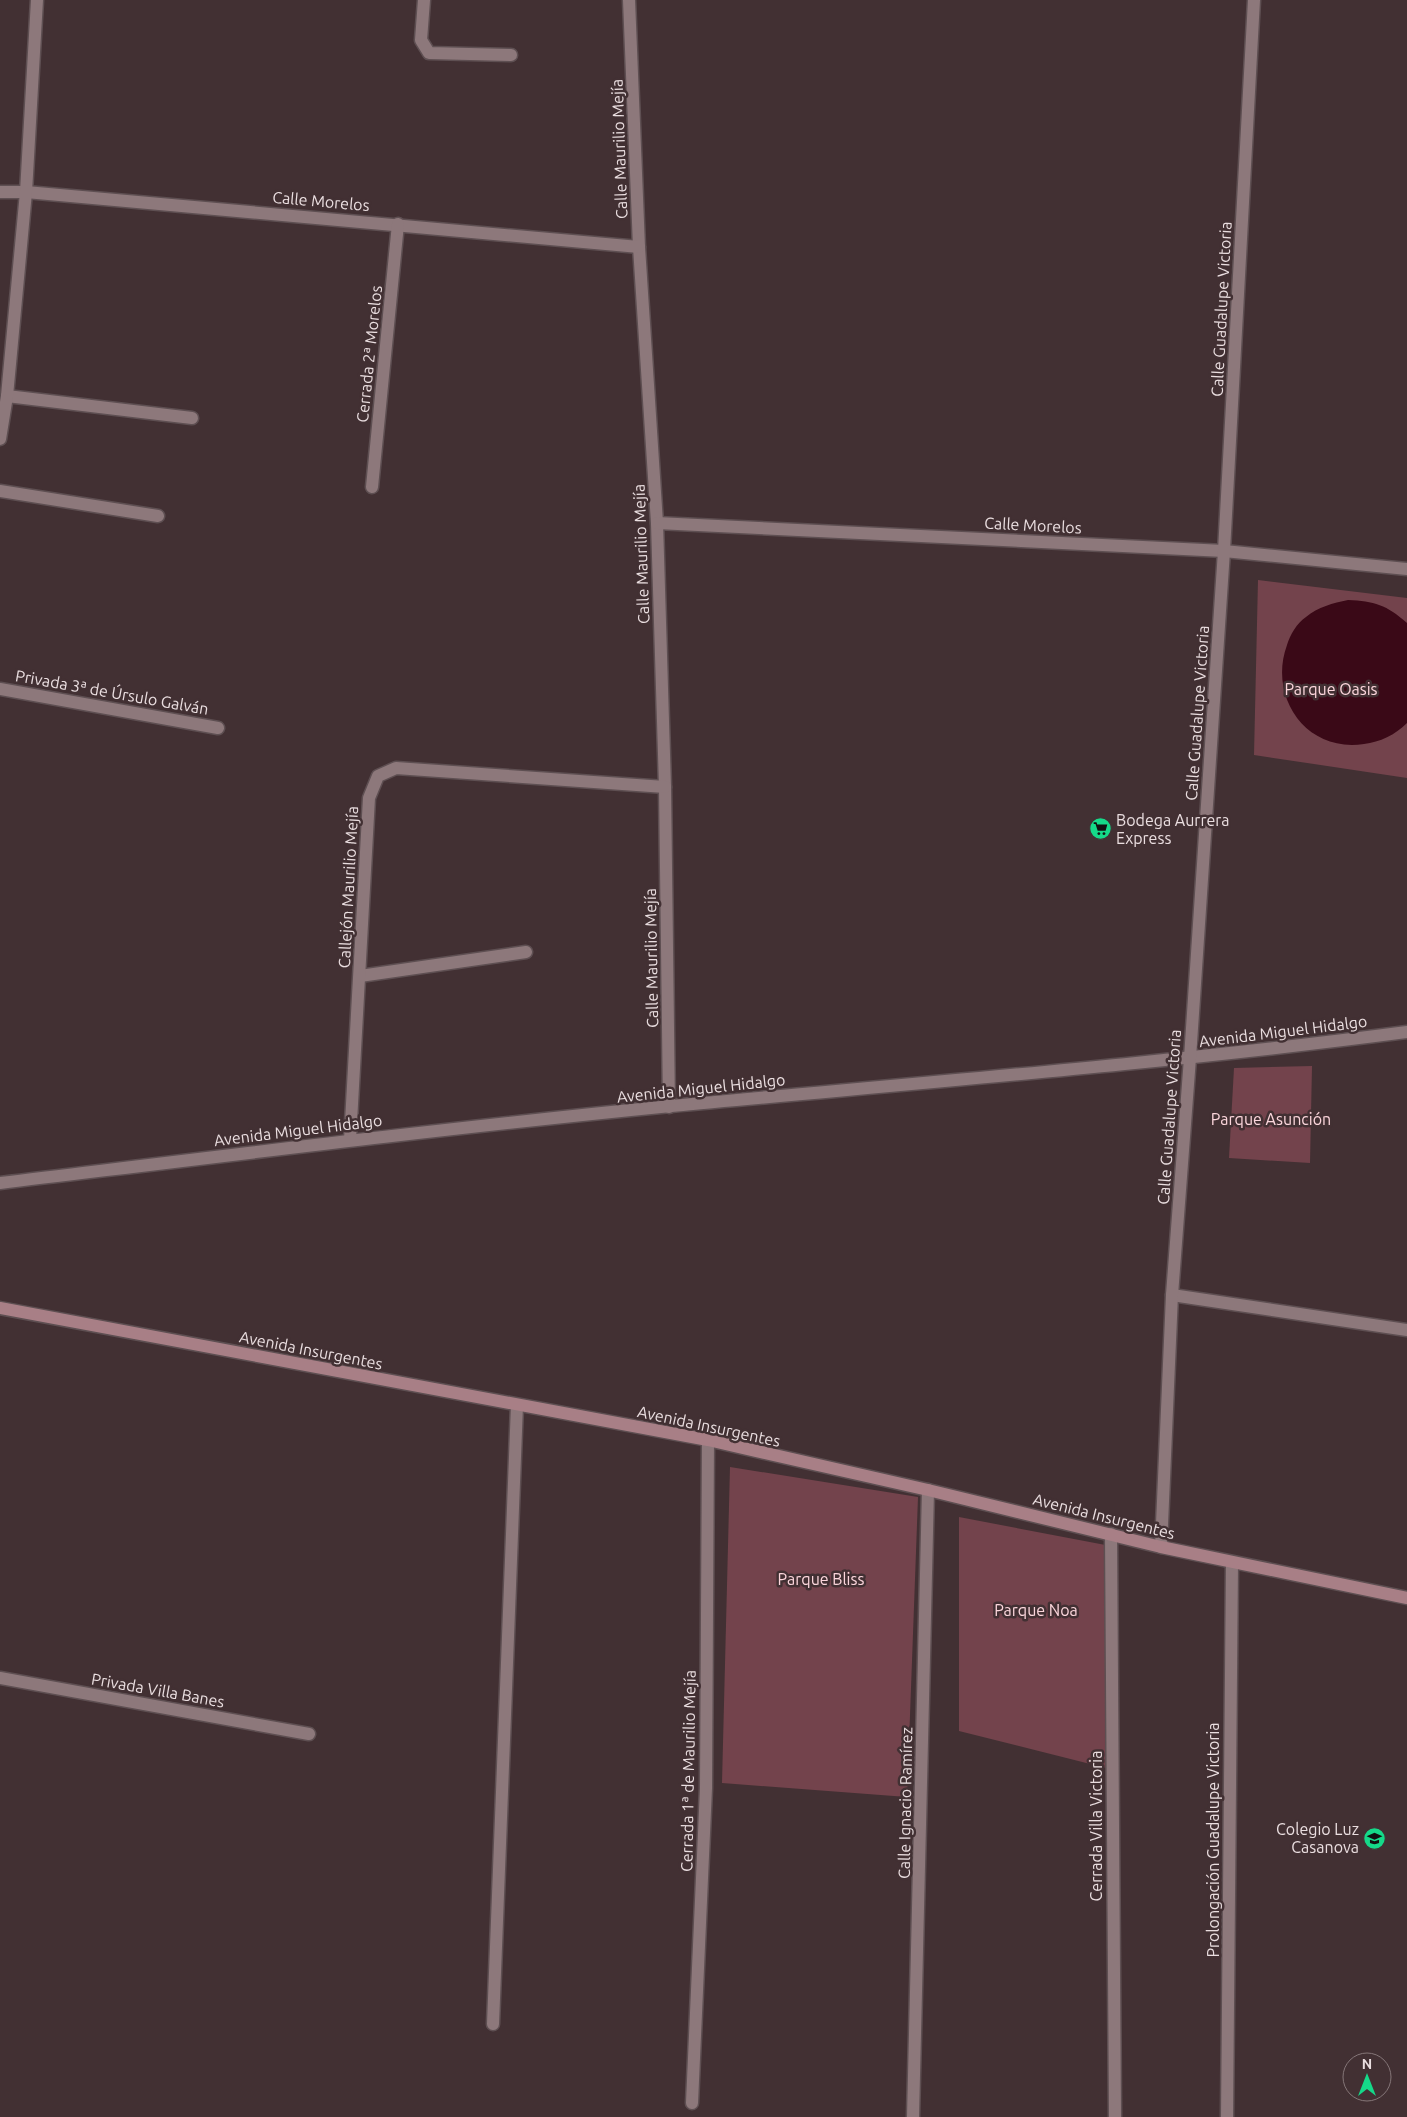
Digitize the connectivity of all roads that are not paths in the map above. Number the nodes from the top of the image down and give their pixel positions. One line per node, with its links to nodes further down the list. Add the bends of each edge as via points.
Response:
1 (38, 0): 7 (street)
2 (424, 0): 5 (street, via 421,40 429,54)
3 (629, 0): 9 (street, Calle Maurilio Mejía)
4 (1254, 0): 17 (street, Calle Guadalupe Victoria)
5 (511, 55)
6 (0, 192): 7 (street, Calle Morelos)
7 (26, 192): 8 (street, Calle Morelos); 10 (street)
8 (398, 224): 9 (street, Calle Morelos); 13 (street, Cerrada 2ª Morelos)
9 (639, 247): 16 (street, Calle Maurilio Mejía)
10 (7, 396): 11 (street); 12 (street)
11 (192, 418)
12 (0, 439)
13 (372, 487)
14 (0, 491): 15 (street)
15 (158, 516)
16 (657, 523): 17 (street, Calle Morelos); 21 (street, Calle Maurilio Mejía)
17 (1224, 551): 18 (street, Calle Morelos); 25 (street, Calle Guadalupe Victoria)
18 (1407, 569)
19 (0, 689): 20 (street, Privada 3ª de Úrsulo Galván)
20 (218, 728)
21 (665, 787): 23 (street, Callejón Maurilio Mejía, via 396,768 378,776 369,798); 26 (street, Calle Maurilio Mejía)
22 (526, 952): 23 (street)
23 (360, 976): 27 (street, Callejón Maurilio Mejía)
24 (1407, 1032): 25 (street, Avenida Miguel Hidalgo)
25 (1190, 1058): 26 (street, Avenida Miguel Hidalgo); 29 (street, Calle Guadalupe Victoria)
26 (669, 1107): 27 (street, Avenida Miguel Hidalgo)
27 (350, 1140): 28 (street, Avenida Miguel Hidalgo)
28 (0, 1183)
29 (1172, 1295): 31 (street); 36 (street, Calle Guadalupe Victoria)
30 (0, 1308): 32 (street, Avenida Insurgentes)
31 (1407, 1330)
32 (517, 1405): 33 (street, Avenida Insurgentes); 41 (street)
33 (708, 1440): 34 (street, Avenida Insurgentes); 42 (street, Cerrada 1ª de Maurilio Mejía, via 706,1788)
34 (928, 1490): 35 (street, Avenida Insurgentes); 43 (street, Calle Ignacio Ramírez)
35 (1111, 1534): 36 (street, Avenida Insurgentes); 44 (street, Cerrada Villa Victoria)
36 (1162, 1547): 37 (street, Avenida Insurgentes)
37 (1232, 1563): 38 (street, Avenida Insurgentes); 45 (street, Prolongación Guadalupe Victoria)
38 (1407, 1598)
39 (0, 1678): 40 (street, Privada Villa Banes)
40 (309, 1734)
41 (493, 2024)
42 (692, 2103)
43 (913, 2117)
44 (1115, 2117)
45 (1227, 2117)

